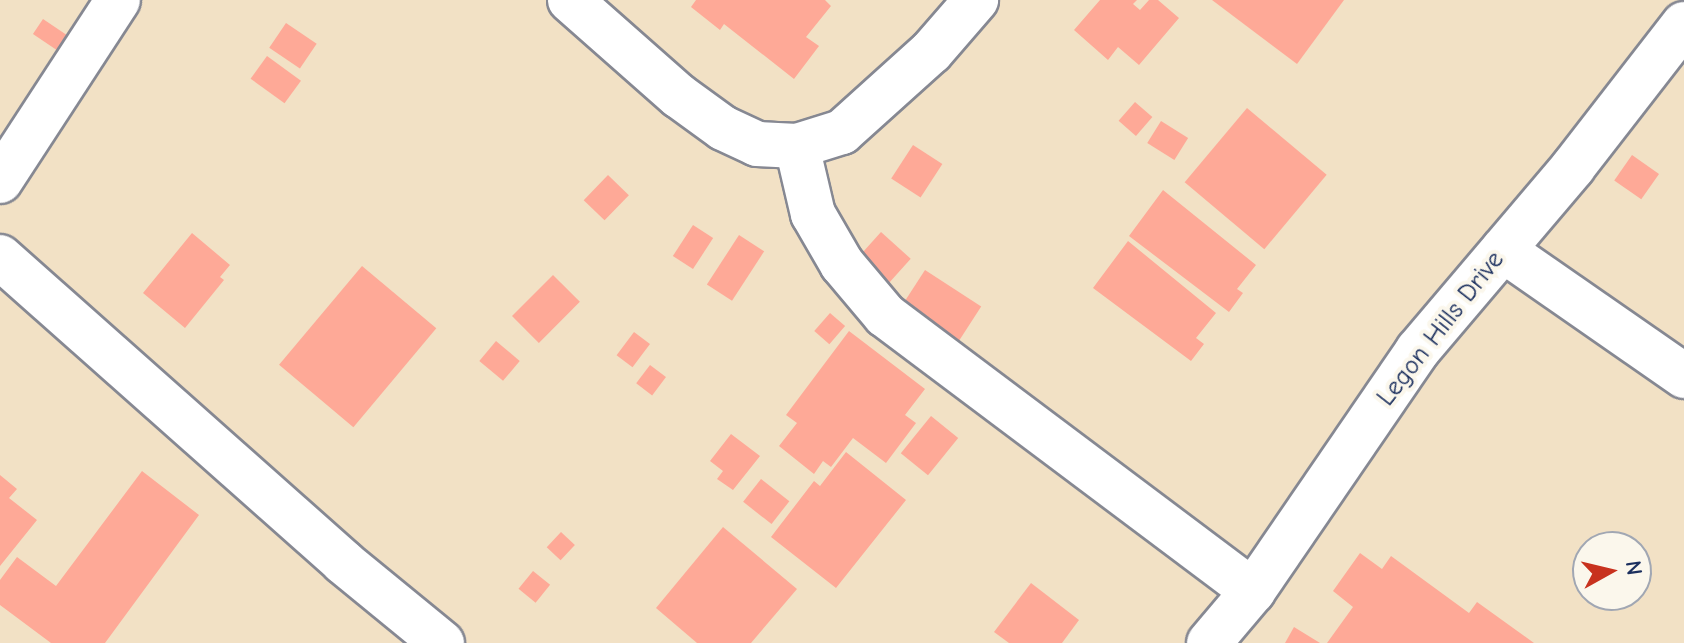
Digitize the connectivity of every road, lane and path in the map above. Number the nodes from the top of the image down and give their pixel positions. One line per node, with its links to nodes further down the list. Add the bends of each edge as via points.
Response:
1 (118, 0): 6 (street)
2 (570, 0): 5 (street, via 723,128 757,144)
3 (976, 0): 5 (street, via 931,52 842,132)
4 (1684, 24): 7 (street, Legon Hills Drive)
5 (797, 146): 10 (street, via 813,214 842,264 885,315)
6 (0, 181)
7 (1503, 250): 9 (street); 10 (street, Legon Hills Drive, via 1418,350)
8 (0, 257): 11 (street, via 343,562)
9 (1684, 376)
10 (1253, 591): 12 (street, Legon Hills Drive)
11 (442, 643)
12 (1209, 643)

